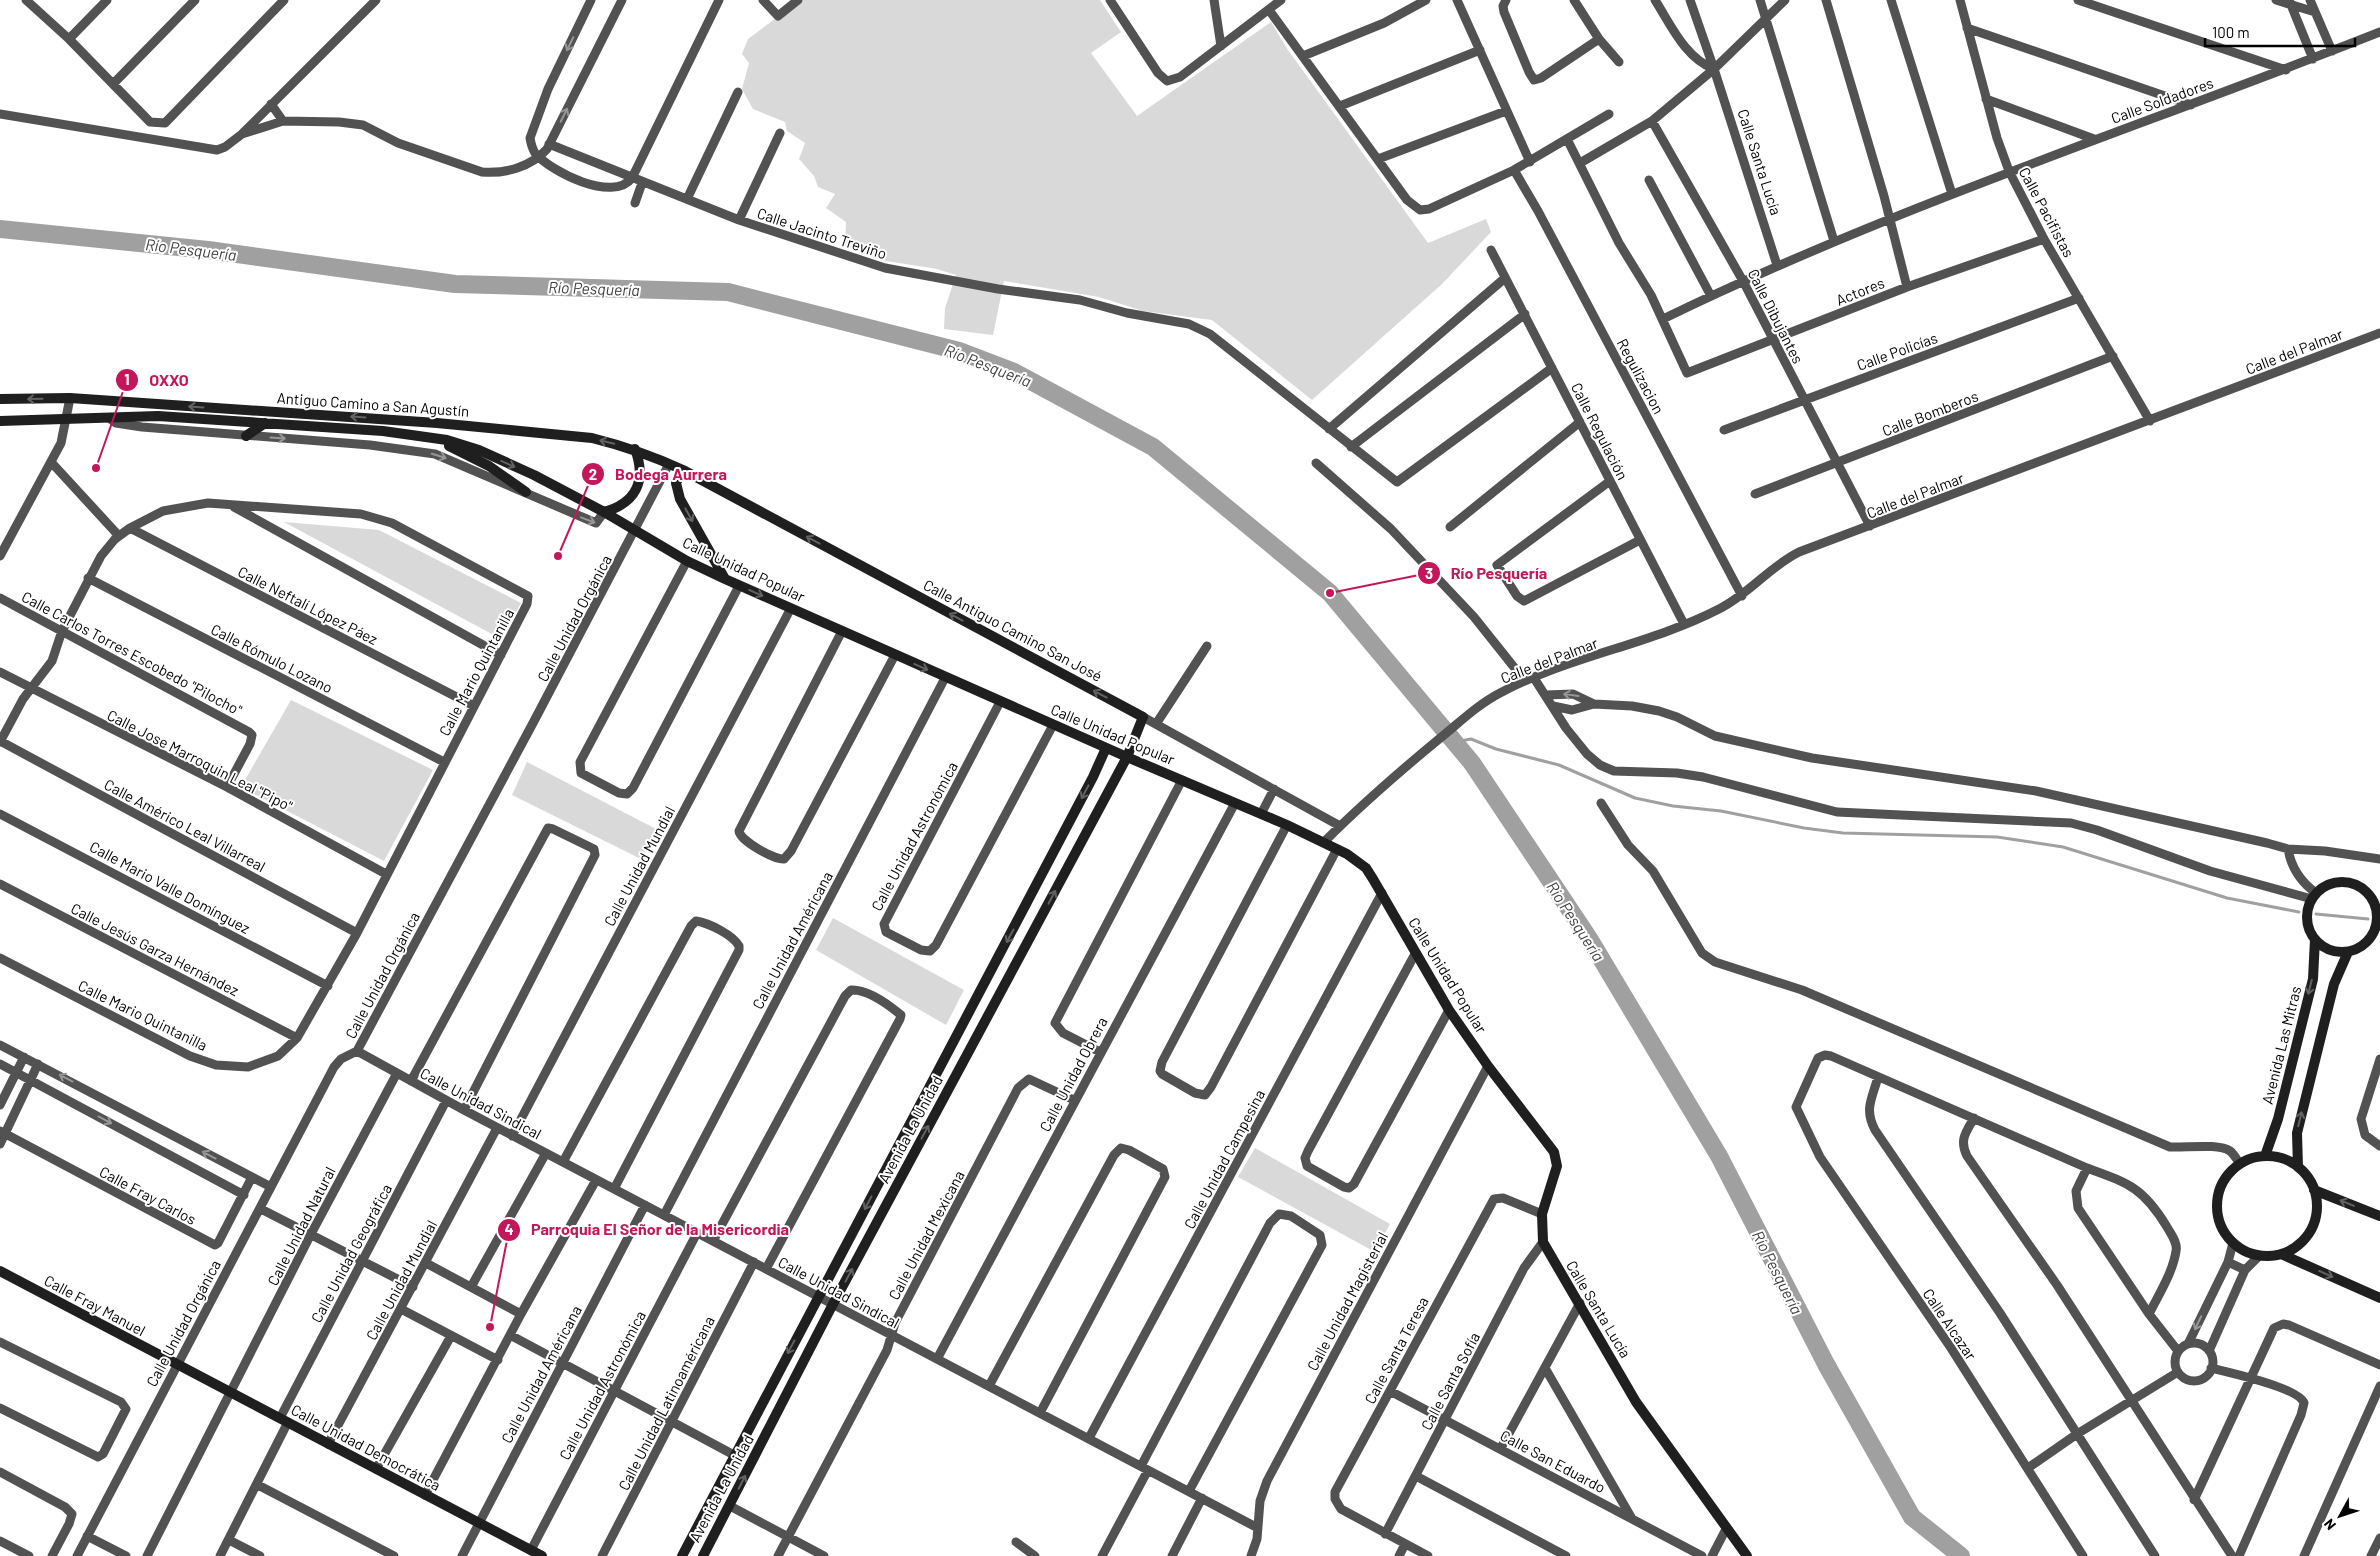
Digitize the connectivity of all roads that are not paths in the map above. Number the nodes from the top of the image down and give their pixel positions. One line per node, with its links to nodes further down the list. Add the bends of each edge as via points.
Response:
1 (26, 0): 34 (street)
2 (107, 0): 34 (street)
3 (195, 0): 44 (street)
4 (284, 0): 56 (street)
5 (376, 0): 47 (street)
6 (591, 0): 64 (street, one-way to 64, via 548,89 530,138 532,148)
7 (622, 0): 63 (street, one-way to 7)
8 (720, 0): 70 (street)
9 (762, 0): 10 (street, via 778,16)
10 (798, 0)
11 (1110, 0): 36 (street, via 1167,81 1180,77)
12 (1281, 0): 29 (street)
13 (1426, 0): 39 (street, via 1384,23)
14 (1457, 0): 37 (street)
15 (1506, 0): 35 (street, via 1504,12 1534,80 1542,78)
16 (1574, 0): 35 (street)
17 (1655, 0): 42 (street, via 1690,53 1702,64)
18 (1690, 0): 42 (street, Calle Santa Lucía)
19 (1760, 0): 31 (street)
20 (1785, 0): 31 (street)
21 (1826, 0): 77 (street)
22 (1891, 0): 73 (street)
23 (1960, 0): 32 (street, Calle Pacifistas)
24 (2078, 0): 43 (street)
25 (2276, 0): 28 (street)
26 (2310, 0): 30 (street)
27 (1214, 1): 36 (street)
28 (2290, 3): 30 (street); 40 (street)
29 (1269, 10): 36 (street); 39 (street)
30 (2315, 12): 38 (street)
31 (1765, 18): 42 (street); 79 (street)
32 (1968, 28): 46 (street, Calle Pacifistas); 48 (street)
33 (2380, 32): 38 (street, Calle Soldadores)
34 (69, 39): 44 (street)
35 (1599, 39): 41 (street)
36 (1221, 46)
37 (1480, 50): 49 (street); 50 (street)
38 (2332, 51): 40 (street, Calle Soldadores)
39 (1303, 56): 49 (street)
40 (2313, 59): 43 (street, Calle Soldadores)
41 (1618, 62)
42 (1714, 68): 54 (street); 81 (street, Calle Santa Lucía)
43 (2286, 70): 48 (street, Calle Soldadores)
44 (113, 84): 55 (street)
45 (738, 92): 74 (street)
46 (1986, 99): 60 (street); 69 (street, Calle Pacifistas)
47 (271, 104): 53 (street); 58 (street)
48 (2192, 105): 60 (street, Calle Soldadores)
49 (1340, 106): 65 (street)
50 (1506, 111): 65 (street); 66 (street)
51 (0, 114): 61 (street)
52 (1609, 114): 59 (street)
53 (283, 121): 58 (street); 64 (street, via 364,125 398,143 482,172 509,170)
54 (1652, 121): 67 (street); 83 (street, Calle Dibujantes)
55 (150, 122): 56 (street); 61 (street)
56 (165, 123): 62 (street)
57 (780, 133): 76 (street)
58 (242, 134): 62 (street, via 216,150)
59 (1567, 139): 66 (street); 67 (street)
60 (2094, 139): 69 (street, Calle Soldadores)
61 (148, 140): 62 (street)
62 (164, 141)
63 (549, 144): 64 (street); 70 (street, Calle Jacinto Treviño)
64 (540, 157): 70 (street, via 577,180 602,188 622,187)
65 (1378, 159): 68 (street, via 1407,200 1420,210)
66 (1530, 162): 68 (street)
67 (1580, 163): 88 (street, via 1619,243)
68 (1514, 170): 129 (street, Regulizacion)
69 (2009, 171): 73 (street, Calle Soldadores); 78 (street, Calle Pacifistas)
70 (632, 178): 72 (street, Calle Jacinto Treviño)
71 (1649, 180): 85 (street)
72 (642, 183): 74 (street, Calle Jacinto Treviño); 75 (street)
73 (1952, 194): 77 (street, Calle Soldadores)
74 (687, 199): 76 (street, Calle Jacinto Treviño)
75 (635, 203)
76 (739, 220): 102 (street, Calle Jacinto Treviño, via 885,268 1080,300 1189,324 1210,334)
77 (1889, 220): 79 (street, Calle Soldadores); 84 (street)
78 (2044, 239): 84 (street, Actores); 86 (street, Calle Pacifistas)
79 (1834, 241): 81 (street, Calle Soldadores)
80 (1492, 250): 82 (street, Calle Regulación)
81 (1778, 265): 83 (street, Calle Soldadores)
82 (1505, 278): 87 (street, Calle Regulación); 102 (street)
83 (1743, 281): 85 (street, Calle Soldadores); 90 (street, Calle Dibujantes)
84 (1907, 287): 90 (street, Actores)
85 (1712, 296): 88 (street, Calle Soldadores)
86 (2079, 298): 91 (street, Calle Pacifistas); 95 (street, Calle Policías)
87 (1525, 314): 92 (street, Calle Regulación); 106 (street)
88 (1663, 319): 90 (street, Actores, via 1687,373)
89 (2380, 333): 98 (street, Calle del Palmar)
90 (1772, 340): 95 (street, Calle Dibujantes)
91 (2113, 356): 98 (street, Calle Pacifistas); 111 (street, Calle Bomberos)
92 (1552, 368): 100 (street, Calle Regulación); 106 (street, Calle Jacinto Treviño, via 1397,482)
93 (70, 398): 94 (street, Antiguo Camino a San Agustín, one-way to 94); 96 (street); 107 (street, Antiguo Camino a San Agustín, one-way to 93, via 592,438 438,423)
94 (0, 399)
95 (1803, 400): 103 (street, Calle Policías); 111 (street, Calle Dibujantes)
96 (66, 418): 97 (street, Antiguo Camino a San Agustín); 99 (street, Antiguo Camino a San Agustín); 108 (street, via 62,443)
97 (108, 418): 101 (street, Antiguo Camino a San Agustín, via 158,416); 104 (street, via 116,423 142,427)
98 (2150, 420): 118 (street, Calle del Palmar)
99 (0, 422)
100 (1580, 422): 113 (street, Calle Regulación); 119 (street)
101 (265, 423): 104 (street); 105 (street, Antiguo Camino a San Agustín)
102 (1329, 429): 106 (street, Calle Jacinto Treviño)
103 (1724, 430)
104 (246, 436): 114 (street, one-way to 114, via 370,445 435,454)
105 (429, 437): 114 (street, via 489,466); 117 (street, Antiguo Camino a San Agustín, one-way to 117, via 479,450)
106 (1351, 447)
107 (635, 450): 110 (street, Antiguo Camino a San Agustín); 117 (street, via 641,470 636,490 620,505)
108 (51, 462): 122 (street); 124 (street)
109 (1316, 463): 140 (street, via 1391,529)
110 (669, 464): 112 (street, Calle Antiguo Camino San José); 121 (street, Calle Unidad Orgánica)
111 (1838, 464): 115 (street, Calle Bomberos); 118 (street, Calle Dibujantes)
112 (683, 470): 127 (street, one-way to 127, via 676,483 680,499); 147 (street, Calle Antiguo Camino San José, one-way to 112)
113 (1610, 480): 123 (street, Calle Regulación); 123 (street, via 1497,565 1517,596 1524,601)
114 (526, 492): 117 (street, one-way to 117, via 596,523)
115 (1755, 494)
116 (232, 506): 120 (street, Calle Mario Quintanilla, via 208,503 177,508 148,517); 136 (street); 136 (street, Calle Mario Quintanilla, via 330,511 377,518 522,591 528,596 528,601)
117 (604, 512): 121 (street, Antiguo Camino a San Agustín)
118 (1870, 526): 129 (street, Calle del Palmar, via 1782,560)
119 (1450, 527)
120 (130, 528): 122 (street, Calle Mario Quintanilla); 145 (street, Calle Neftalí López Páez)
121 (635, 532): 125 (street, Calle Unidad Popular); 183 (street, Calle Unidad Orgánica)
122 (119, 536): 126 (street, Calle Mario Quintanilla)
123 (1640, 540): 132 (street, Calle Regulación)
124 (0, 556)
125 (687, 561): 127 (street, Calle Unidad Popular); 128 (street, via 580,762 581,773 619,793 631,792)
126 (88, 578): 133 (street, Calle Mario Quintanilla); 153 (street, Calle Rómulo Lozano)
127 (725, 579): 128 (street, Calle Unidad Popular)
128 (739, 586): 131 (street, Calle Unidad Popular, one-way to 131)
129 (1742, 596): 132 (street, Calle del Palmar)
130 (0, 598): 133 (street, Calle Carlos Torres Escobedo "Pilocho")
131 (791, 608): 134 (street, Calle Unidad Popular); 203 (street, Calle Unidad Mundial)
132 (1684, 624): 140 (street, Calle del Palmar)
133 (62, 631): 141 (street, Calle Mario Quintanilla, via 52,661); 155 (street, Calle Carlos Torres Escobedo "Pilocho", via 249,732 252,735 250,744)
134 (842, 631): 137 (street, Calle Unidad Popular); 137 (street, via 740,827 741,838 776,858 784,859 791,851)
135 (1207, 646): 149 (street)
136 (501, 655): 145 (street, Calle Mario Quintanilla)
137 (895, 655): 139 (street, Calle Unidad Popular, one-way to 139)
138 (0, 672): 141 (street, Calle Jose Marroquin Leal "Pipo")
139 (945, 678): 143 (street, Calle Unidad Popular); 221 (street, Calle Unidad Américana)
140 (1530, 679): 142 (street); 162 (street, Calle del Palmar, via 1475,709 1380,788)
141 (31, 688): 150 (street, Calle Mario Quintanilla); 155 (street, Calle Jose Marroquin Leal "Pipo")
142 (1546, 696): 144 (street, one-way to 142, via 1573,694); 146 (street)
143 (1000, 702): 148 (street, Calle Unidad Popular); 148 (street, Calle Unidad Astronómica, via 884,924 886,932 921,950 930,951 936,945)
144 (1594, 704): 146 (street, via 1572,710); 165 (street, via 1659,711 1715,736 1753,746 1812,758 2036,791)
145 (474, 706): 153 (street, Calle Mario Quintanilla)
146 (1553, 706): 170 (street, via 1587,754 1614,771 1703,777 1837,812 2071,823 2210,871)
147 (1143, 717): 149 (street, Calle Antiguo Camino San José); 152 (street, Avenida La Unidad)
148 (1053, 724): 151 (street, Calle Unidad Popular)
149 (1156, 724): 156 (street, Calle Antiguo Camino San José)
150 (0, 742): 172 (street, Calle Américo Leal Villarreal)
151 (1106, 748): 152 (street, Calle Unidad Popular); 239 (street, Avenida La Unidad, one-way to 239)
152 (1127, 758): 154 (street, Calle Unidad Popular); 242 (street, Avenida La Unidad, one-way to 152)
153 (444, 762): 167 (street, Calle Mario Quintanilla)
154 (1182, 780): 157 (street, Calle Unidad Popular); 184 (street, via 1057,1016 1056,1028)
155 (227, 787): 167 (street, Calle Jose Marroquin Leal "Pipo")
156 (1274, 789): 160 (street); 162 (street, Calle Antiguo Camino San José)
157 (1235, 803): 160 (street, Calle Unidad Popular); 184 (street, Calle Unidad Obrera)
158 (1601, 803): 209 (street, via 1628,845 1654,871 1702,953 1715,962 1802,990 2170,1147 2218,1146 2227,1149)
159 (0, 814): 179 (street, Calle Mario Valle Domínguez)
160 (1261, 814): 161 (street, Calle Unidad Popular)
161 (1287, 825): 163 (street, Calle Unidad Popular); 164 (street, via 1162,1062 1162,1074 1195,1093 1204,1095 1211,1087)
162 (1340, 826): 163 (street, Calle del Palmar)
163 (1324, 842): 164 (street, Calle Unidad Popular)
164 (1337, 849): 169 (street, Calle Unidad Popular, via 1366,868)
165 (2288, 849): 166 (street); 170 (street, via 2290,861)
166 (2380, 859)
167 (386, 874): 172 (street, Calle Mario Quintanilla)
168 (0, 884): 181 (street, Calle Jesús Garza Hernández)
169 (1382, 894): 177 (street, Calle Unidad Popular); 274 (street, Calle Unidad Campesina)
170 (2314, 896): 171 (street, via 2334,882 2348,882); 173 (street, via 2307,919)
171 (2376, 899): 175 (street, via 2376,929)
172 (357, 933): 179 (street, Calle Mario Quintanilla)
173 (2315, 939): 176 (street, via 2327,948); 207 (street, Avenida Las Mitras, one-way to 207, via 2313,979 2278,1119)
174 (2380, 940): 175 (street)
175 (2367, 942): 176 (street)
176 (2348, 952): 211 (street, one-way to 176, via 2297,1133 2334,984)
177 (1415, 954): 180 (street, Calle Unidad Popular); 180 (street, via 1308,1151 1305,1158 1307,1166 1349,1188 1357,1179)
178 (0, 958): 181 (street, Calle Mario Quintanilla, via 190,1056 216,1065 248,1067 278,1056)
179 (328, 986): 181 (street, Calle Mario Quintanilla)
180 (1449, 1010): 189 (street, Calle Unidad Popular)
181 (297, 1038)
182 (0, 1045): 185 (street)
183 (357, 1051): 191 (street, Calle Unidad Sindical); 214 (street, Calle Unidad Orgánica, via 340,1059 334,1067)
184 (1100, 1052): 196 (street, Calle Unidad Obrera)
185 (24, 1057): 188 (street); 190 (street)
186 (2380, 1059): 195 (street)
187 (0, 1064): 190 (street)
188 (38, 1064): 193 (street); 212 (street, one-way to 188)
189 (1488, 1066): 220 (street, Calle Santa Lucía, via 1557,1159); 291 (street, Calle Unidad Magisterial, via 1267,1481)
190 (16, 1073): 193 (street); 198 (street)
191 (397, 1073): 194 (street, Calle Unidad Sindical); 224 (street, Calle Unidad Natural)
192 (1878, 1078): 200 (street); 273 (street, via 1868,1117 1875,1130 2000,1312); 279 (street, Calle Alcazar, via 1831,1056 1821,1056 1796,1107 1830,1172 1951,1348)
193 (30, 1080): 202 (street); 217 (street, one-way to 217)
194 (411, 1081): 197 (street, Calle Unidad Sindical); 199 (street, via 550,828 594,849 595,855)
195 (2377, 1082): 205 (street, via 2361,1119 2365,1135)
196 (1074, 1100): 248 (street, Calle Unidad Mexicana, via 1029,1079 1018,1088); 253 (street, Calle Unidad Obrera)
197 (446, 1101): 199 (street, Calle Unidad Sindical); 230 (street, Calle Unidad Geográfica)
198 (0, 1105)
199 (464, 1110): 201 (street, Calle Unidad Sindical)
200 (1974, 1118): 210 (street); 267 (street, via 1963,1137 1967,1156)
201 (497, 1128): 203 (street, Calle Unidad Sindical); 233 (street, Calle Unidad Mundial)
202 (2, 1132): 204 (street); 217 (street, Calle Fray Carlos, via 212,1245 217,1244)
203 (512, 1136): 206 (street, Calle Unidad Sindical)
204 (0, 1144)
205 (2380, 1146)
206 (546, 1153): 208 (street, Calle Unidad Sindical); 238 (street)
207 (2265, 1156): 209 (street); 211 (street, via 2282,1159)
208 (563, 1162): 213 (street, Calle Unidad Sindical); 215 (street, via 691,926 696,922 705,923 734,939 740,946)
209 (2240, 1164): 227 (street, via 2227,1177 2217,1202 2222,1228)
210 (2087, 1168): 245 (street, via 2076,1191 2078,1208); 245 (street, via 2126,1182 2138,1190 2159,1213 2174,1238 2177,1249 2173,1263)
211 (2298, 1168): 216 (street)
212 (252, 1177): 214 (street); 217 (street, Calle Fray Carlos)
213 (596, 1180): 215 (street, Calle Unidad Sindical); 244 (street)
214 (271, 1187): 219 (street, Calle Unidad Orgánica)
215 (614, 1189): 218 (street, Calle Unidad Sindical)
216 (2314, 1190): 222 (street, one-way to 216); 228 (street, via 2317,1208 2313,1226 2303,1242)
217 (244, 1195)
218 (644, 1205): 221 (street, Calle Unidad Sindical); 256 (street, Calle Unidad Américana)
219 (261, 1209): 224 (street); 255 (street, Calle Unidad Orgánica)
220 (1542, 1214): 226 (street, Calle Santa Lucía); 264 (street, Calle Santa Teresa, via 1503,1198 1497,1197 1490,1204)
221 (664, 1216): 223 (street, Calle Unidad Sindical)
222 (2380, 1216)
223 (697, 1233): 225 (street, Calle Unidad Sindical); 266 (street, Calle Unidad Astronómica)
224 (312, 1234): 230 (street); 265 (street, Calle Unidad Natural)
225 (713, 1241): 231 (street, Calle Unidad Sindical); 234 (street, via 848,992 861,991 901,1015)
226 (1543, 1242): 241 (street, Calle Santa Lucía); 271 (street, Calle Santa Sofía, via 1524,1268)
227 (2232, 1242): 229 (street); 232 (street)
228 (2281, 1254): 229 (street); 240 (street, one-way to 240)
229 (2258, 1256): 235 (street)
230 (362, 1261): 237 (street); 270 (street, Calle Unidad Geográfica)
231 (754, 1262): 234 (street, Calle Unidad Sindical); 272 (street, Calle Unidad Latinoaméricana)
232 (2228, 1262): 235 (street); 250 (street, one-way to 250)
233 (426, 1263): 237 (street, Calle Unidad Mundial); 238 (street)
234 (766, 1269): 239 (street, Calle Unidad Sindical)
235 (2245, 1270): 252 (street)
236 (0, 1271): 255 (street, Calle Fray Manuel)
237 (413, 1287): 243 (street, Calle Unidad Mundial)
238 (471, 1287): 244 (street)
239 (818, 1296): 242 (street, Calle Unidad Sindical); 277 (street, Avenida La Unidad, one-way to 277)
240 (2380, 1298)
241 (1580, 1303): 258 (street); 292 (street, Calle Santa Lucía, via 1636,1402)
242 (833, 1304): 248 (street, Calle Unidad Sindical); 288 (street, Avenida La Unidad, one-way to 242)
243 (401, 1309): 247 (street); 275 (street, Calle Unidad Mundial)
244 (521, 1314): 246 (street)
245 (2149, 1314): 251 (street)
246 (510, 1335): 254 (street); 256 (street)
247 (450, 1336): 254 (street); 280 (street)
248 (891, 1336): 253 (street, Calle Unidad Sindical); 295 (street, Calle Unidad Mexicana, via 887,1350)
249 (0, 1342): 268 (street, via 126,1406 100,1457 94,1457)
250 (2188, 1344): 251 (street); 252 (street, via 2200,1344)
251 (2178, 1351): 260 (street, via 2175,1362)
252 (2209, 1351): 259 (street)
253 (937, 1359): 262 (street, Calle Unidad Sindical)
254 (498, 1360): 285 (street)
255 (176, 1364): 265 (street, Calle Unidad Democrática); 294 (street, Calle Unidad Orgánica)
256 (562, 1364): 266 (street); 290 (street, Calle Unidad Américana)
257 (2380, 1365): 261 (street, via 2289,1325 2278,1324)
258 (1545, 1368): 276 (street); 289 (street)
259 (2211, 1368): 260 (street, via 2199,1380 2188,1380); 261 (street)
260 (2178, 1372): 267 (street)
261 (2251, 1378): 287 (street); 331 (street, via 2299,1396 2304,1403)
262 (989, 1386): 269 (street, Calle Unidad Sindical); 269 (street, via 1114,1155 1124,1148 1157,1165 1165,1173 1161,1185)
263 (2380, 1386): 332 (street)
264 (1390, 1391): 271 (street, Calle San Eduardo); 293 (street, Calle Santa Teresa, via 1335,1492 1341,1509)
265 (232, 1392): 270 (street, Calle Unidad Democrática); 307 (street, Calle Unidad Natural)
266 (614, 1392): 272 (street); 301 (street, Calle Unidad Astronómica)
267 (2132, 1400): 273 (street); 287 (street)
268 (0, 1408)
269 (1040, 1413): 274 (street, Calle Unidad Sindical)
270 (284, 1420): 275 (street, Calle Unidad Democrática); 283 (street, Calle Unidad Geográfica)
271 (1446, 1420): 276 (street, Calle San Eduardo); 282 (street, Calle Santa Sofía)
272 (672, 1423): 277 (street); 313 (street, Calle Unidad Latinoaméricana)
273 (2077, 1434): 279 (street); 329 (street)
274 (1089, 1438): 278 (street, Calle Unidad Sindical)
275 (328, 1444): 280 (street, Calle Unidad Democrática)
276 (1501, 1448): 289 (street, Calle San Eduardo)
277 (734, 1455): 314 (street, Avenida La Unidad)
278 (1144, 1468): 284 (street, Calle Unidad Sindical); 284 (street, via 1270,1223 1278,1214 1291,1216 1320,1235 1323,1240 1320,1252); 319 (street)
279 (2028, 1468): 328 (street, Calle Alcazar)
280 (376, 1469): 285 (street, Calle Unidad Democrática)
281 (0, 1472): 304 (street, via 65,1507 72,1514)
282 (1416, 1476): 293 (street, Calle Santa Sofía); 324 (street)
283 (258, 1485): 297 (street, Calle Unidad Geográfica); 310 (street)
284 (1189, 1491): 286 (street, Calle Unidad Sindical)
285 (425, 1495): 290 (street, Calle Unidad Democrática)
286 (1202, 1498): 291 (street, Calle Unidad Sindical); 320 (street)
287 (2194, 1500): 330 (street)
288 (730, 1506): 295 (street); 315 (street, Avenida La Unidad)
289 (1631, 1518): 325 (street, Calle San Eduardo)
290 (479, 1523): 301 (street, Calle Unidad Democrática); 311 (street, Calle Unidad Américana)
291 (1256, 1527): 321 (street, Calle Unidad Magisterial)
292 (1726, 1529): 326 (street); 327 (street, Calle Santa Lucía)
293 (1385, 1534): 300 (street)
294 (87, 1536): 305 (street, Calle Unidad Orgánica); 306 (street)
295 (788, 1537): 316 (street, Calle Unidad Mexicana); 317 (street)
296 (2380, 1538): 302 (street)
297 (229, 1540): 308 (street, Calle Unidad Geográfica); 309 (street)
298 (0, 1541): 303 (street)
299 (1016, 1542): 318 (street)
300 (1405, 1544): 322 (street); 323 (street)
301 (531, 1550): 312 (street, Calle Unidad Democrática)
302 (2374, 1555)
303 (29, 1556)
304 (52, 1556)
305 (77, 1556)
306 (126, 1556)
307 (147, 1556)
308 (220, 1556)
309 (260, 1556)
310 (394, 1556)
311 (462, 1556)
312 (542, 1556)
313 (602, 1556)
314 (682, 1556)
315 (703, 1556)
316 (778, 1556)
317 (824, 1556)
318 (1035, 1556)
319 (1102, 1556)
320 (1172, 1556)
321 (1251, 1556)
322 (1399, 1556)
323 (1428, 1556)
324 (1566, 1556)
325 (1702, 1556)
326 (1712, 1556)
327 (1747, 1556)
328 (2083, 1556)
329 (2156, 1556)
330 (2232, 1556)
331 (2239, 1556)
332 (2304, 1556)

